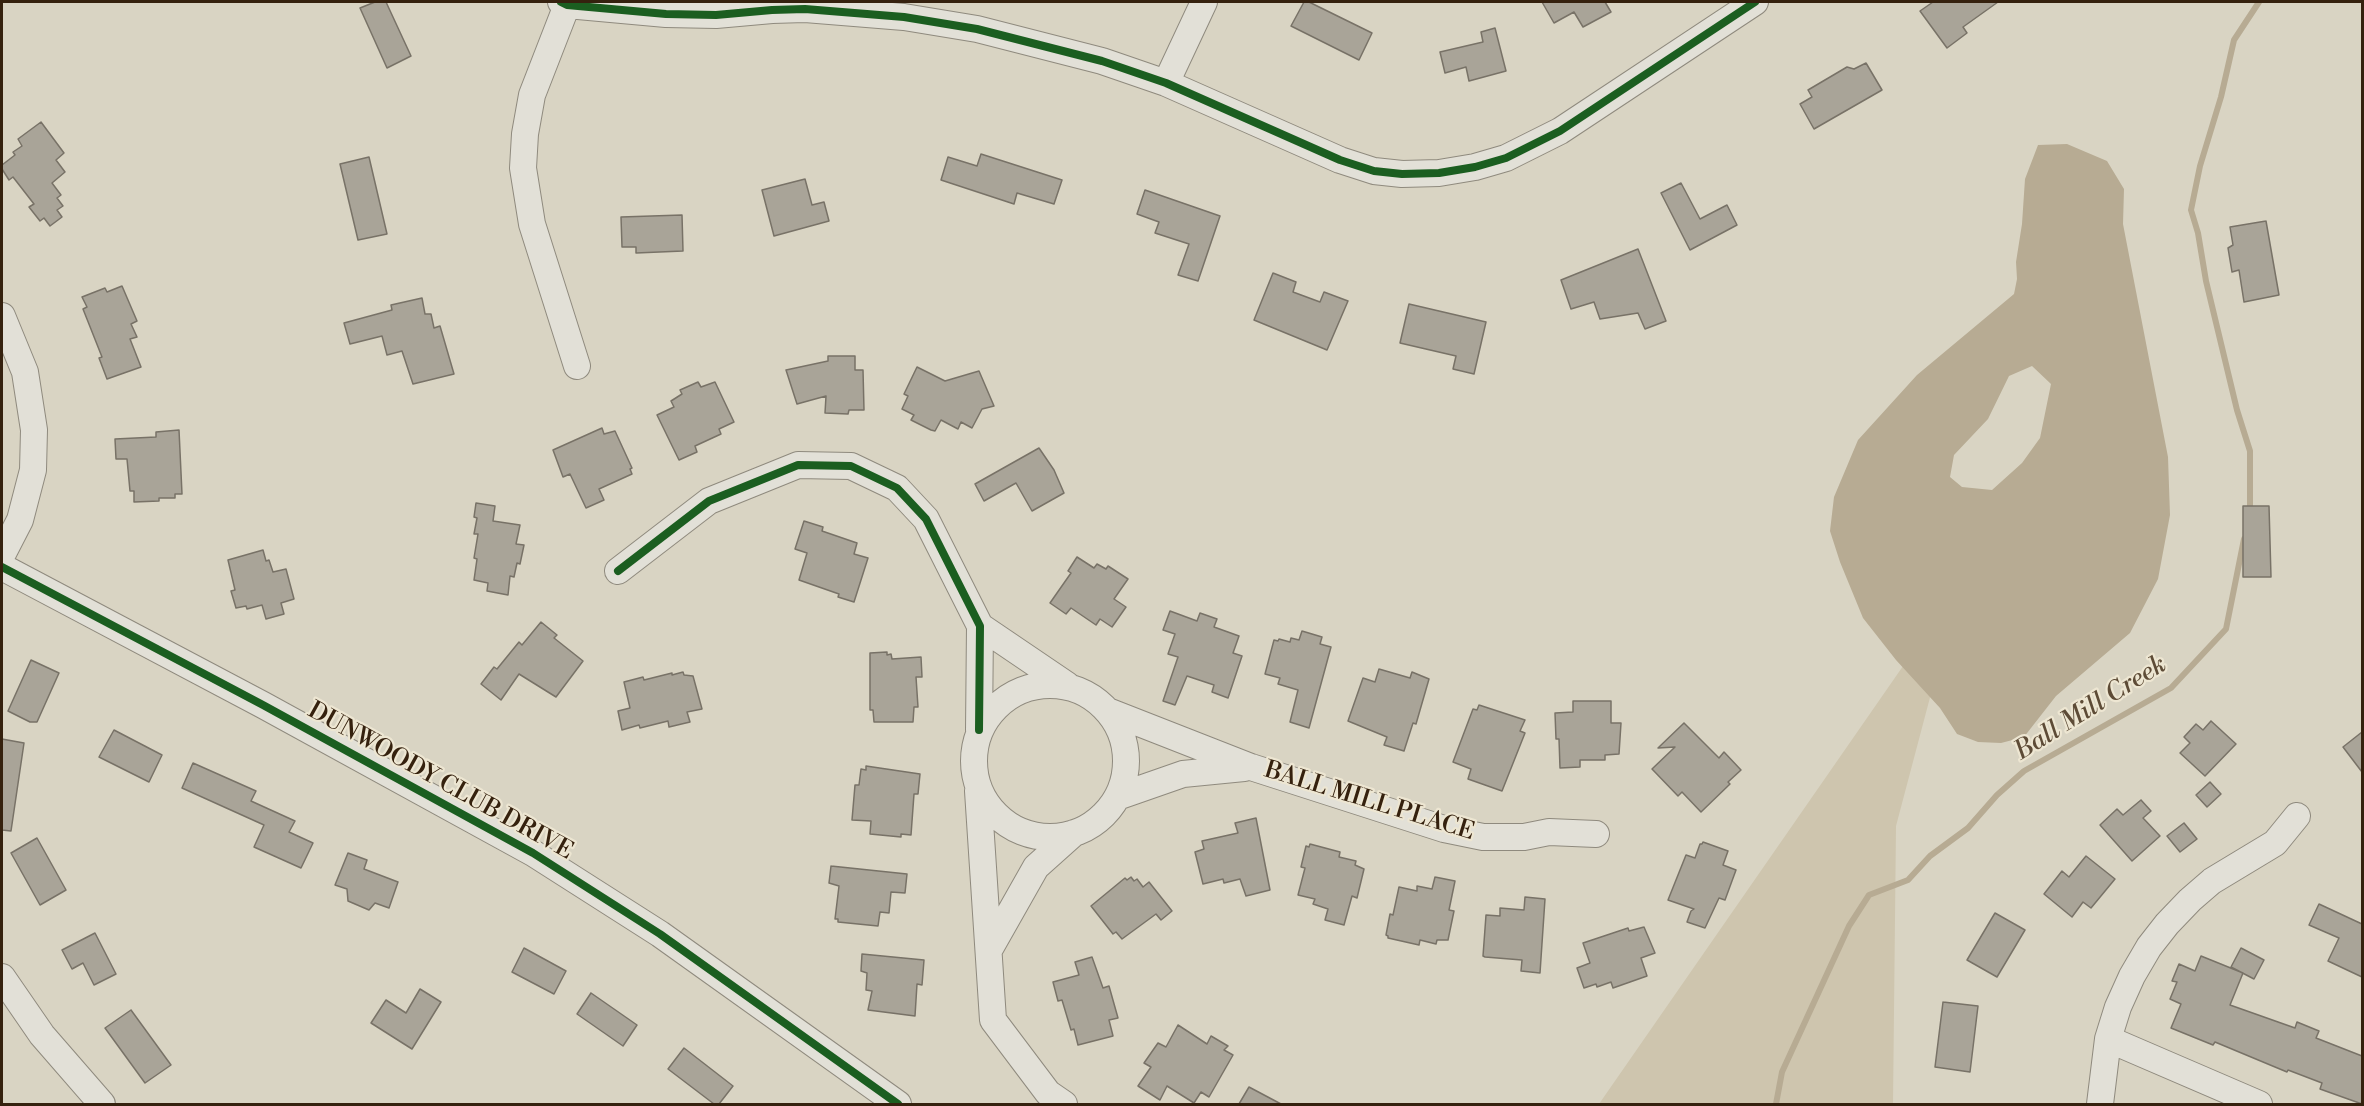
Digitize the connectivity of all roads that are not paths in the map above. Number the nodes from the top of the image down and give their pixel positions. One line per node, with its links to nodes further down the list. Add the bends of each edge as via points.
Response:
1 (1204, 2): 4 (street)
2 (1755, 2): 4 (street, via 1560,131 1506,158 1439,173 1383,172 1340,160)
3 (564, 3): 4 (street, via 666,14 805,9 904,17 1040,44); 6 (street, via 532,95 524,168 532,224)
4 (1166, 83)
5 (2, 316): 7 (street, via 25,372 34,430 33,470 20,520)
6 (577, 366)
7 (2, 555)
8 (2, 567): 24 (street, DUNWOODY CLUB DRIVE, via 533,853 660,934)
9 (618, 572): 10 (street, via 709,501 798,465 851,466 897,488 926,519)
10 (981, 626): 11 (street); 13 (street)
11 (1067, 685): 12 (street, via 1090,696); 13 (street, via 1037,686 1007,697)
12 (1108, 711): 14 (street, BALL MILL PLACE); 16 (street, via 1123,739 1126,755)
13 (979, 730): 15 (street, via 973,759)
14 (1251, 767): 16 (street, BALL MILL PLACE, via 1184,774); 19 (street, BALL MILL PLACE, via 1444,829 1483,837 1524,837 1549,832)
15 (978, 788): 18 (street, via 994,812 1017,830 1045,837); 20 (street)
16 (1117, 797): 18 (street, via 1099,819)
17 (2297, 816): 22 (street, via 2274,843 2212,881 2167,924 2132,976)
18 (1074, 833): 20 (street, via 1036,867)
19 (1596, 834)
20 (989, 950): 25 (street, via 993,1020 1048,1093)
21 (2, 977): 23 (street, via 42,1035)
22 (2108, 1039): 26 (street); 27 (street)
23 (102, 1104)
24 (898, 1104)
25 (1064, 1104)
26 (2100, 1104)
27 (2259, 1104)

